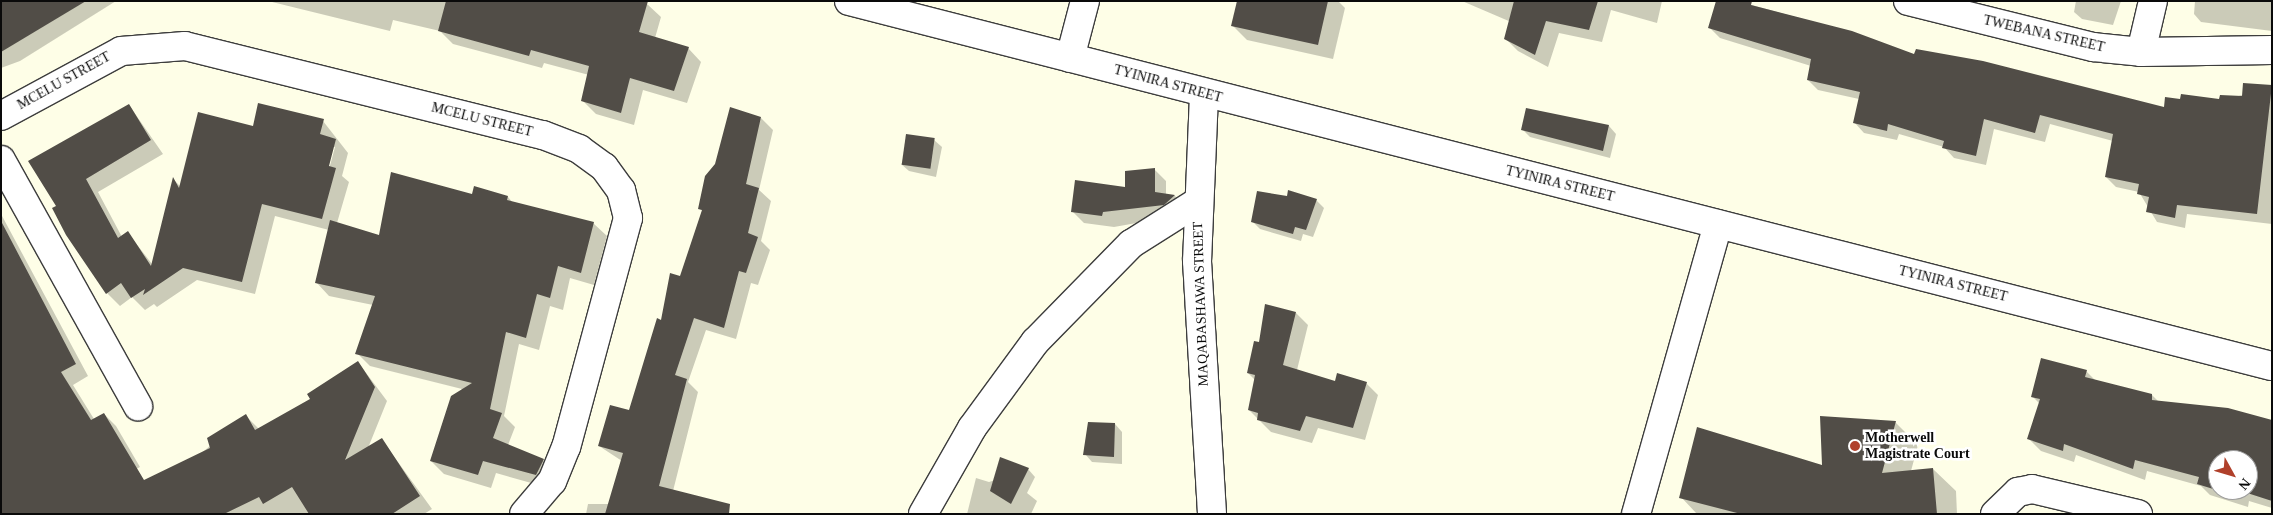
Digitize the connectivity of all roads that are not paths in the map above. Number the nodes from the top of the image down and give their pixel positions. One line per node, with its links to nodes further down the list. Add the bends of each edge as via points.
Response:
1 (849, 1): 7 (street, TYINIRA STREET)
2 (1085, 1): 7 (street)
3 (1908, 1): 6 (street, TWEBANA STREET, via 2093,47)
4 (2153, 1): 6 (street)
5 (2272, 50): 6 (street, TWEBANA STREET)
6 (2141, 52)
7 (1070, 58): 8 (street, TYINIRA STREET)
8 (1204, 95): 11 (street, MAQABASHAWA STREET); 12 (street, TYINIRA STREET)
9 (1, 116): 15 (street, MCELU STREET, via 121,51 185,46 543,136 579,149 604,167 621,190 628,218 566,447 552,481)
10 (1, 160): 14 (street)
11 (1199, 201): 16 (street, via 1131,244 1035,342 972,428); 17 (street, MAQABASHAWA STREET, via 1197,261)
12 (1718, 224): 13 (street, TYINIRA STREET); 18 (street)
13 (2272, 366)
14 (138, 406)
15 (524, 514)
16 (922, 514)
17 (1212, 514)
18 (1636, 514)
19 (1995, 514): 20 (street, via 2018,492 2032,489)
20 (2138, 514)

